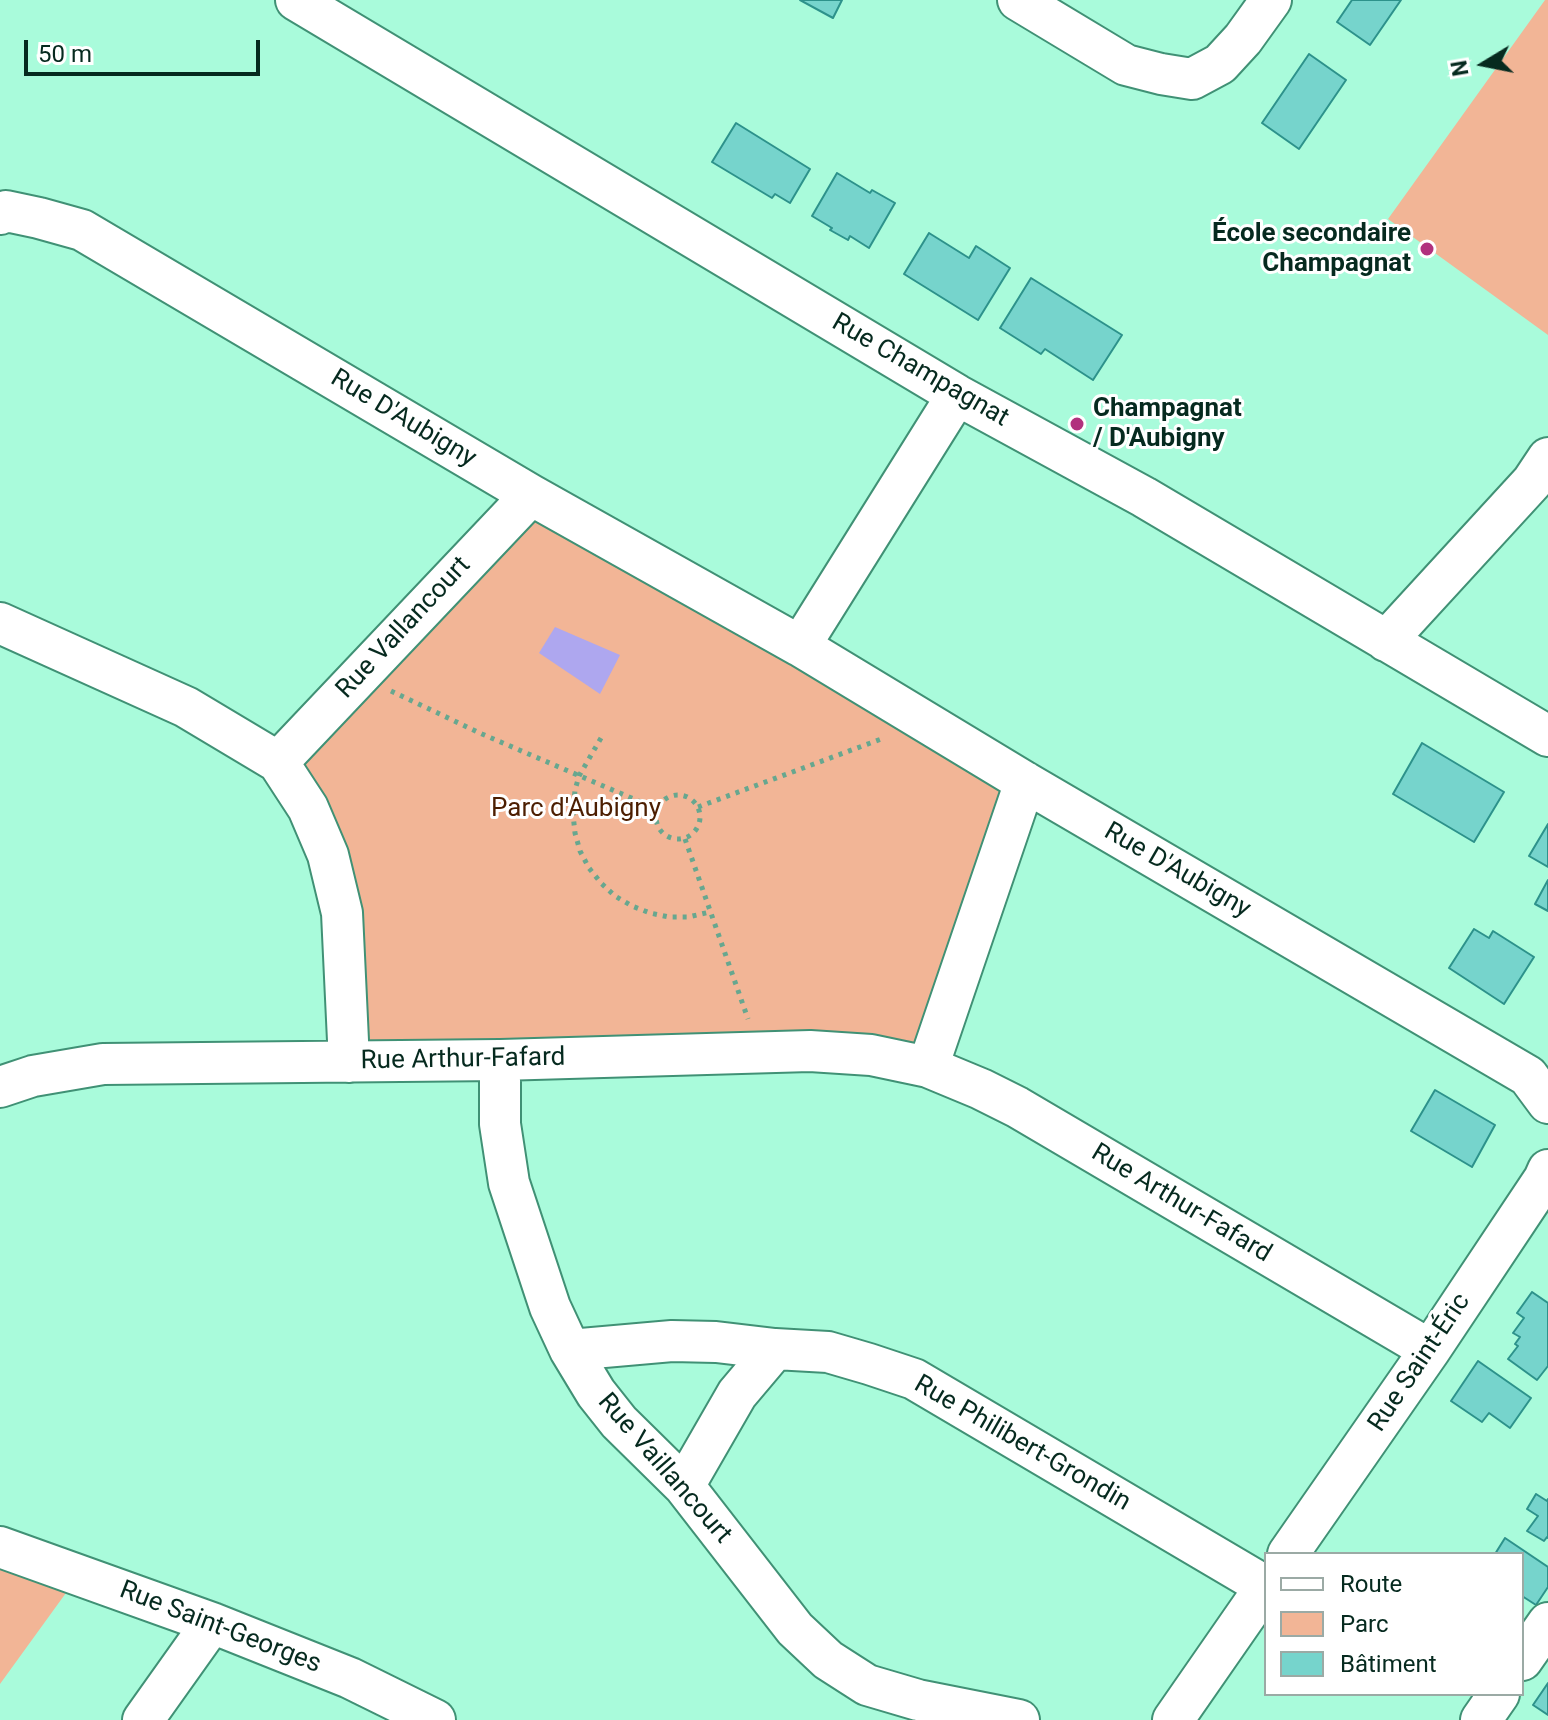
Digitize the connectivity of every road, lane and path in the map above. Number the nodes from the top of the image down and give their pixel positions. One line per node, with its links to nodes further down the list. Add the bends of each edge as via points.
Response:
1 (296, 0): 5 (street, Rue Champagnat)
2 (1018, 0): 3 (street, via 1126,65 1192,79 1220,64)
3 (1271, 0)
4 (0, 214): 7 (street, Rue D'Aubigny, via 6,211 82,230)
5 (957, 395): 9 (street, Rue Champagnat, via 1144,497); 10 (street)
6 (1543, 478): 9 (street)
7 (531, 495): 10 (street, Rue D'Aubigny); 11 (street, Rue Vallancourt)
8 (0, 623): 15 (street, via 186,707)
9 (1386, 641): 13 (street, Rue Champagnat)
10 (800, 646): 12 (street, Rue D'Aubigny)
11 (359, 677): 15 (street, Rue Vallancourt); 16 (path)
12 (926, 722): 17 (street, Rue D'Aubigny); 18 (path)
13 (1548, 736)
14 (601, 738): 16 (path)
15 (278, 762): 24 (street, via 308,808 328,855 342,913)
16 (579, 776): 19 (path); 21 (path, via 575,833 601,883 650,913 688,917)
17 (1025, 782): 25 (street); 27 (street, Rue D'Aubigny, via 1528,1076)
18 (698, 807): 19 (path, via 680,795 666,798); 20 (path, via 698,828)
19 (657, 809): 20 (path, via 660,832 673,840)
20 (685, 839): 21 (path)
21 (710, 912): 22 (path)
22 (760, 1053): 23 (street, Rue Arthur-Fafard); 25 (street, Rue Arthur-Fafard, via 871,1055)
23 (500, 1060): 24 (street, Rue Arthur-Fafard); 30 (street, Rue Vaillancourt, via 500,1124 509,1183 550,1307)
24 (349, 1062): 26 (street, Rue Arthur-Fafard, via 103,1064)
25 (928, 1067): 31 (street, Rue Arthur-Fafard, via 1017,1107)
26 (0, 1087)
27 (1548, 1103)
28 (1548, 1170): 31 (street, Rue Saint-Éric)
29 (775, 1349): 30 (street, Rue Philibert-Grondin, via 672,1341); 32 (street, via 737,1394); 35 (street, Rue Philibert-Grondin, via 828,1352 914,1379)
30 (570, 1350): 32 (street, Rue Vaillancourt, via 619,1422)
31 (1430, 1350): 34 (street, Rue Saint-Éric)
32 (684, 1486): 43 (street, Rue Vaillancourt, via 795,1629 828,1660 867,1685)
33 (0, 1547): 37 (street, Rue Saint-Georges)
34 (1289, 1552)
35 (1264, 1585)
36 (1264, 1589): 44 (street)
37 (212, 1623): 41 (street); 42 (street, Rue Saint-Georges, via 350,1678)
38 (1548, 1623): 39 (street)
39 (1524, 1657)
40 (1498, 1696): 45 (street)
41 (143, 1720)
42 (435, 1720)
43 (1019, 1720)
44 (1173, 1720)
45 (1481, 1720)

